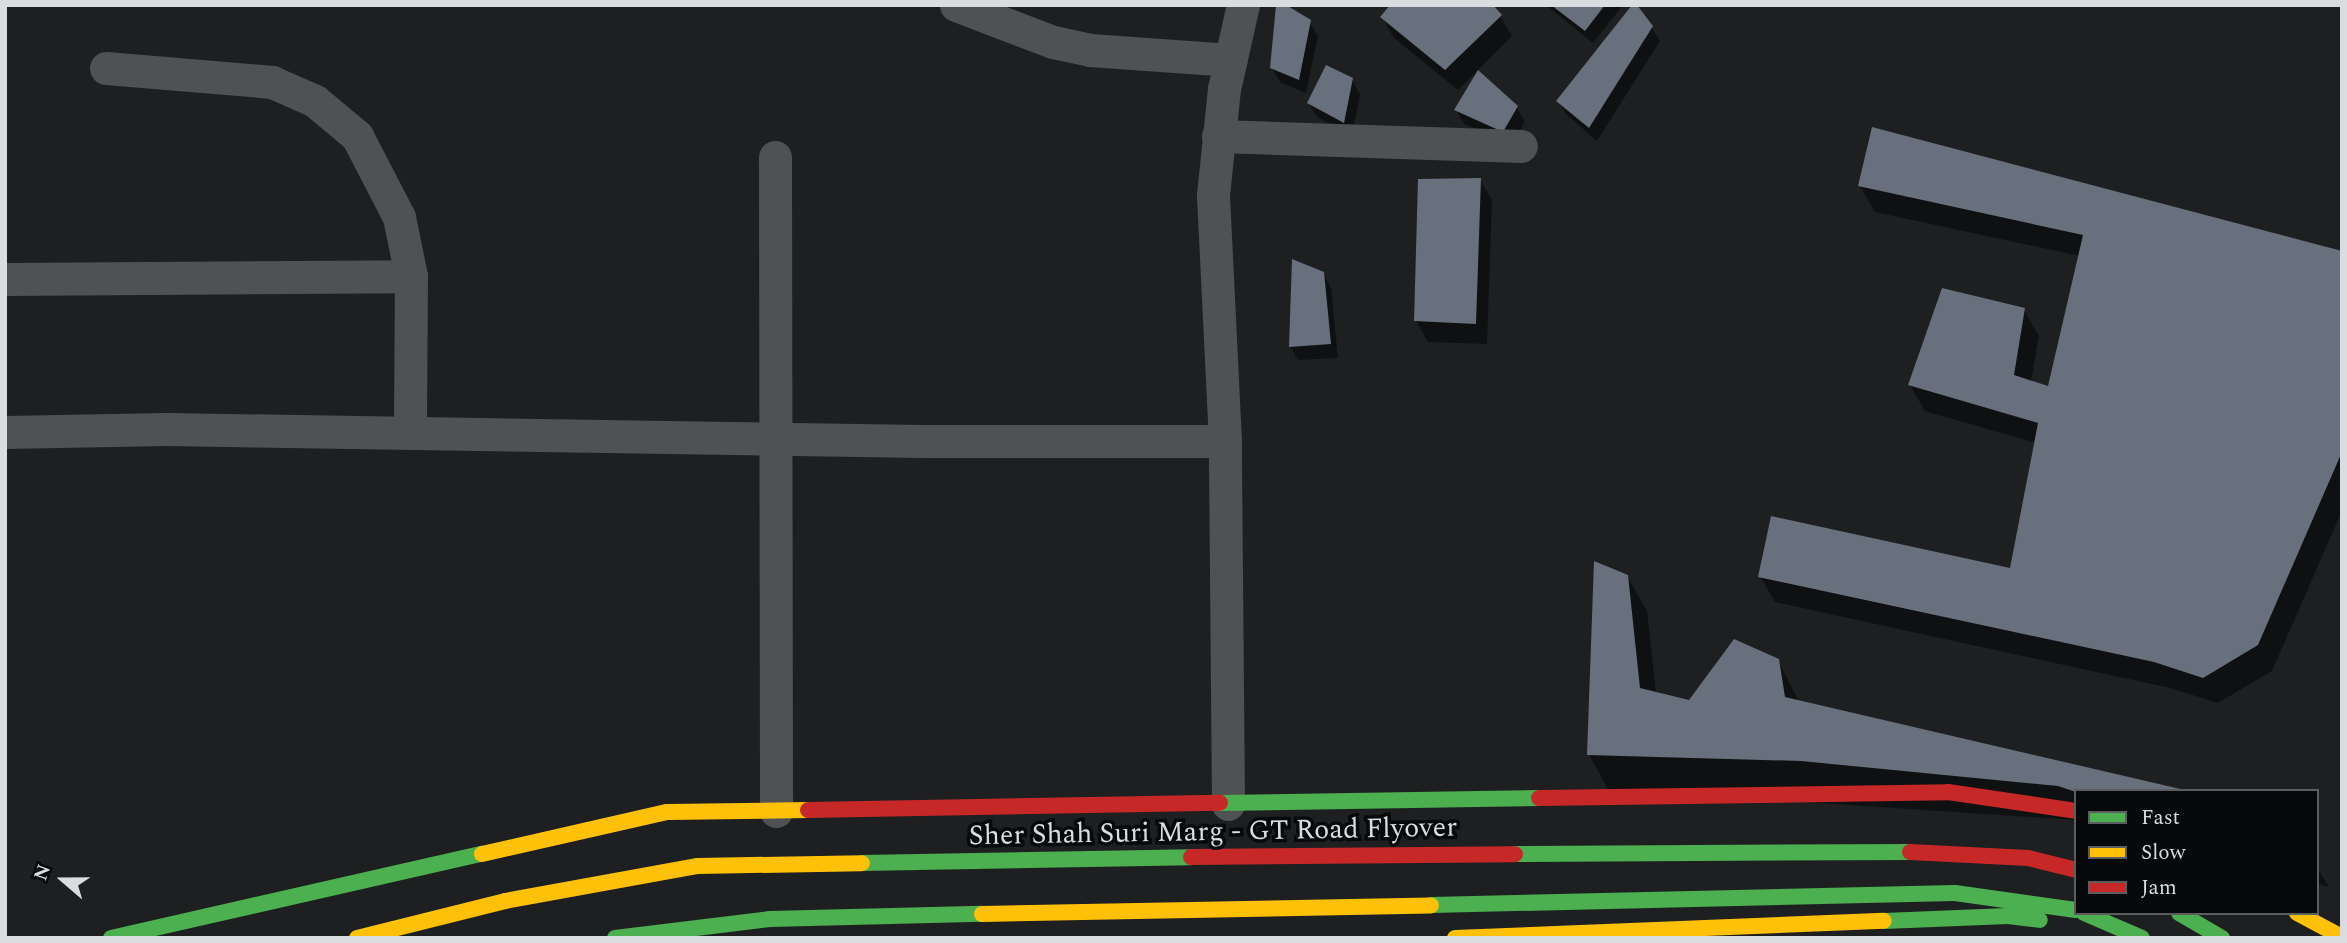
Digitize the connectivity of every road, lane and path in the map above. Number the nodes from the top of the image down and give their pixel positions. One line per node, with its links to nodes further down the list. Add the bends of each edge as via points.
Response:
1 (956, 5): 3 (street, via 1053,42 1090,50)
2 (1243, 5): 3 (street)
3 (1231, 60): 5 (street)
4 (106, 68): 8 (street, via 242,76 272,82 315,101 358,136 371,155 399,217)
5 (1218, 136): 6 (street); 13 (street, via 1213,195)
6 (1521, 146)
7 (775, 157): 12 (street)
8 (411, 276): 9 (street); 11 (street)
9 (5, 279)
10 (5, 432): 11 (street)
11 (410, 432): 12 (street)
12 (775, 439): 13 (street); 15 (street)
13 (1225, 441): 14 (street)
14 (1228, 804): 15 (main road); 16 (main road, via 1948,792)
15 (776, 811): 24 (main road, via 667,811)
16 (2074, 811)
17 (2074, 870): 25 (main road, Sher Shah Suri Marg - GT Road Flyover, via 2028,858 1957,852 1245,856 698,866 505,901)
18 (2074, 910): 26 (main road, via 1955,893 770,919)
19 (2089, 915): 28 (main road)
20 (2182, 915): 29 (main road)
21 (2301, 915): 23 (main road)
22 (2085, 933): 27 (main road, via 2067,924 2008,916)
23 (2339, 933)
24 (111, 938)
25 (358, 938)
26 (615, 938)
27 (1455, 938)
28 (2142, 938)
29 (2222, 938)

